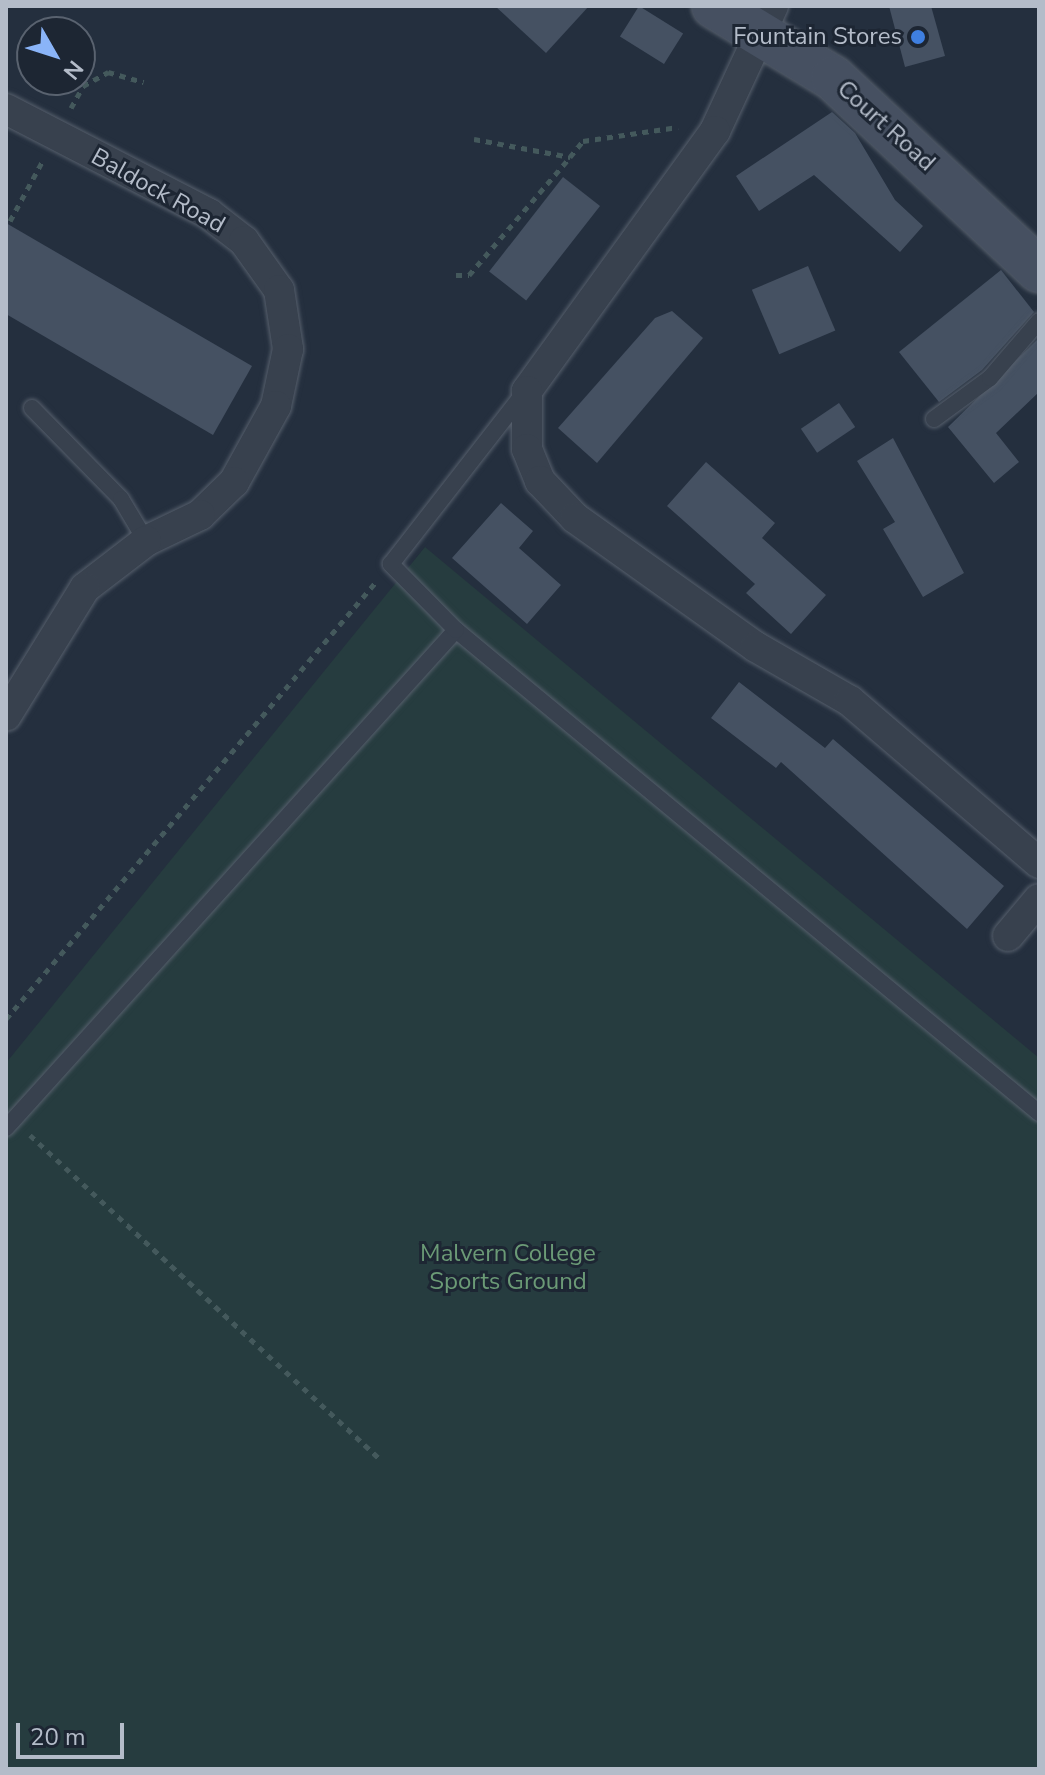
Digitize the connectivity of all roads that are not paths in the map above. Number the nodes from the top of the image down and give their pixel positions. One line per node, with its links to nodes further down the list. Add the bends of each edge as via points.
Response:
1 (714, 6): 2 (street, Court Road)
2 (766, 19): 4 (street, Court Road); 6 (street, via 715,131)
3 (6, 109): 9 (street, Baldock Road, via 209,214 265,266 287,322 285,378 234,482 200,515)
4 (1039, 270)
5 (1039, 321): 8 (lane, via 990,378)
6 (527, 391): 10 (lane, via 391,564); 12 (street, via 527,449 540,481 575,518 756,647 850,701)
7 (32, 408): 9 (lane, via 121,499)
8 (934, 419)
9 (146, 541): 11 (street, Baldock Road, via 85,588)
10 (456, 630): 15 (lane); 16 (lane)
11 (6, 716)
12 (1039, 863)
13 (1039, 899): 14 (street)
14 (1008, 936)
15 (1039, 1113)
16 (9, 1123)

